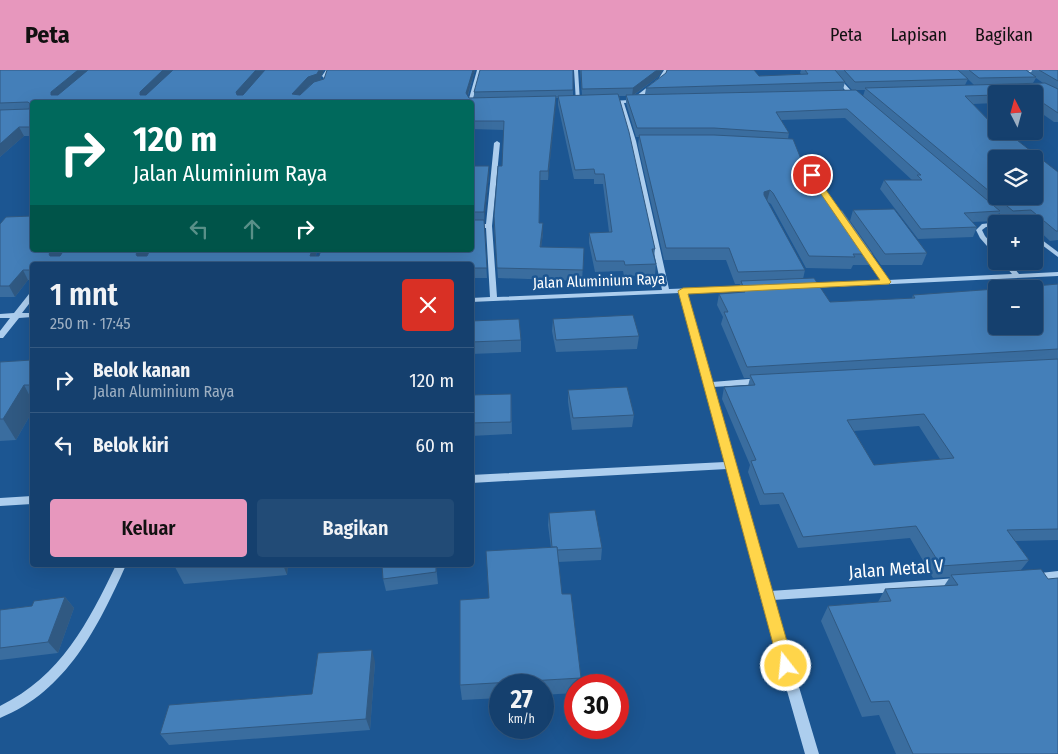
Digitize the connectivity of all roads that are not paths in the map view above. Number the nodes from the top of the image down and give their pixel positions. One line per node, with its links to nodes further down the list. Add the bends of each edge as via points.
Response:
1 (328, 70): 9 (street, via 322,85)
2 (479, 70): 11 (street)
3 (576, 70): 16 (street)
4 (666, 70): 13 (street, via 661,79)
5 (830, 70): 10 (street, via 854,95)
6 (1058, 70): 7 (street)
7 (1018, 71): 8 (street)
8 (1027, 77)
9 (316, 86)
10 (842, 95)
11 (471, 100)
12 (621, 101): 13 (street); 18 (street); 21 (street)
13 (631, 101): 14 (street)
14 (641, 101)
15 (568, 102): 16 (street)
16 (578, 102): 17 (street)
17 (587, 102)
18 (604, 102)
19 (474, 103): 20 (street)
20 (481, 104)
21 (633, 141): 22 (street); 40 (street)
22 (642, 141)
23 (497, 144): 28 (street)
24 (983, 206): 25 (street)
25 (994, 215)
26 (988, 225): 31 (street, via 979,230)
27 (474, 226): 28 (street)
28 (488, 226): 42 (street)
29 (1043, 243): 32 (street)
30 (859, 244): 36 (street)
31 (988, 244)
32 (1058, 255)
33 (1012, 270): 35 (street)
34 (1058, 274): 35 (street)
35 (1018, 276): 36 (street)
36 (886, 282): 37 (street, via 808,282)
37 (800, 286)
38 (761, 288): 39 (street, Jalan Aluminium Raya)
39 (683, 291): 40 (street, Jalan Aluminium Raya); 49 (street)
40 (666, 292): 42 (street, Jalan Aluminium Raya)
41 (30, 298): 46 (street)
42 (494, 299): 43 (street, Jalan Aluminium Raya)
43 (474, 300)
44 (30, 315): 46 (street)
45 (0, 316): 46 (street)
46 (16, 316): 47 (street)
47 (0, 336)
48 (775, 381): 49 (street)
49 (707, 384): 50 (street)
50 (731, 465): 51 (street); 58 (street)
51 (474, 479)
52 (30, 500): 53 (street)
53 (0, 502)
54 (120, 567): 59 (street, via 84,639 64,664 28,697)
55 (1058, 576): 56 (street)
56 (1029, 578)
57 (970, 582): 58 (street, Jalan Metal V)
58 (766, 596): 60 (street)
59 (0, 712)
60 (812, 754)

